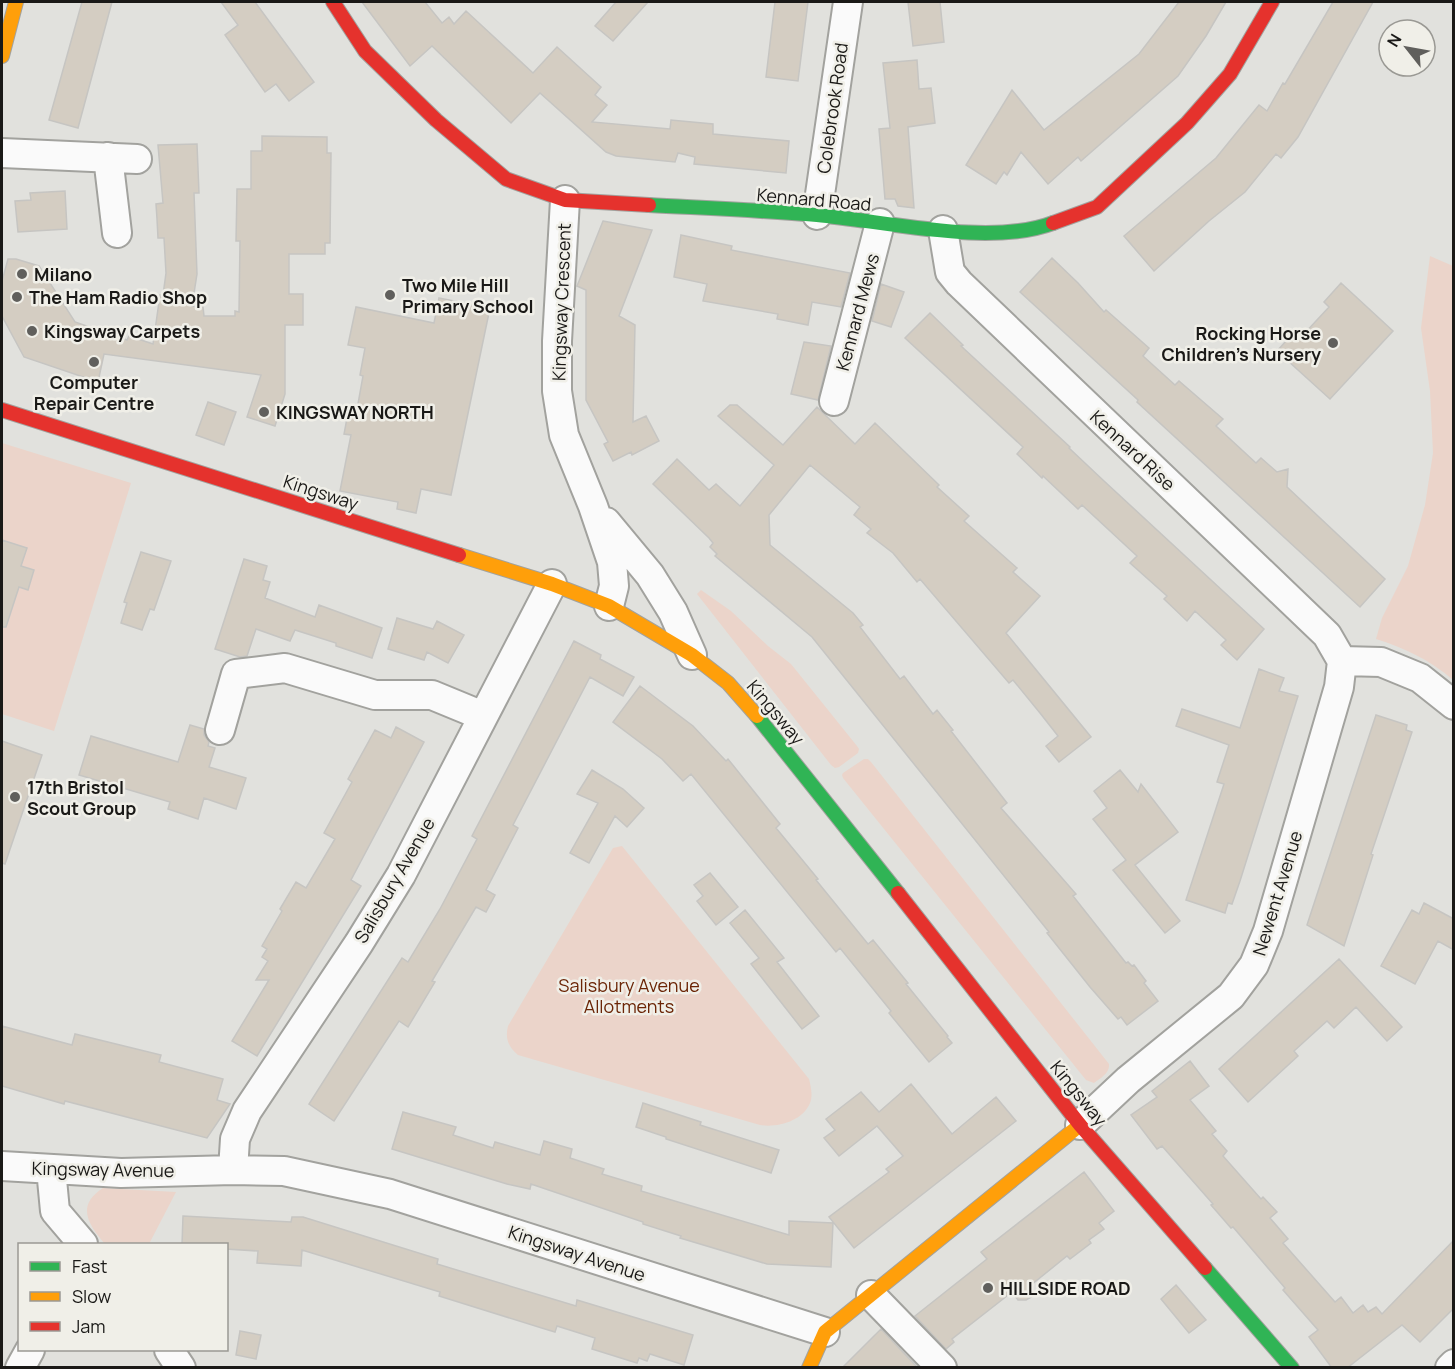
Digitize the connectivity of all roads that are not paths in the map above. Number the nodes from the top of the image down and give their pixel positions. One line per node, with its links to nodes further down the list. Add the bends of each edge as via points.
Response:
1 (16, 2): 5 (street)
2 (333, 2): 9 (street, Kennard Road, via 365,51 436,120 506,179)
3 (848, 2): 10 (street, Colebrook Road)
4 (1272, 2): 12 (street, Kennard Road, via 1230,74 1187,123 1096,207 1043,227 1001,233)
5 (2, 56)
6 (2, 153): 7 (street)
7 (108, 157): 8 (street); 13 (street)
8 (137, 159)
9 (565, 200): 10 (street, Kennard Road); 16 (street, Kingsway Crescent, via 557,391 564,435)
10 (817, 215): 11 (street, Kennard Road)
11 (880, 223): 12 (street, Kennard Road); 14 (street, Kennard Mews)
12 (943, 230): 20 (street, Kennard Rise, via 950,272 958,283 1327,635)
13 (117, 233)
14 (834, 401)
15 (2, 410): 17 (street, Kingsway)
16 (593, 506): 18 (street, Kingsway Crescent, via 612,562 614,586); 19 (street, Kingsway Crescent, via 650,575 673,612)
17 (552, 584): 18 (street, Kingsway); 22 (street, Salisbury Avenue)
18 (609, 606): 19 (street, Kingsway)
19 (692, 655): 24 (street, Kingsway, via 728,683 770,730)
20 (1342, 661): 21 (street, via 1381,663 1420,678); 24 (street, Newent Avenue, via 1339,687 1268,931 1254,965 1231,996 1128,1080)
21 (1454, 705)
22 (483, 716): 23 (street, via 432,695 375,695 285,668 236,674); 27 (street, Salisbury Avenue, via 401,875 247,1111 235,1139)
23 (220, 730)
24 (1080, 1125): 29 (street); 38 (street, Kingsway)
25 (2, 1166): 26 (street, Kingsway Avenue)
26 (51, 1169): 27 (street, Kingsway Avenue, via 121,1173); 28 (street, via 56,1211)
27 (233, 1170): 30 (street, Kingsway Avenue, via 284,1171 390,1194)
28 (81, 1243)
29 (870, 1295): 30 (street); 37 (street)
30 (825, 1332): 36 (street)
31 (29, 1351): 34 (street)
32 (170, 1351): 35 (street)
33 (1454, 1364): 39 (street)
34 (20, 1368)
35 (181, 1368)
36 (809, 1368)
37 (942, 1368)
38 (1292, 1368)
39 (1450, 1368)

